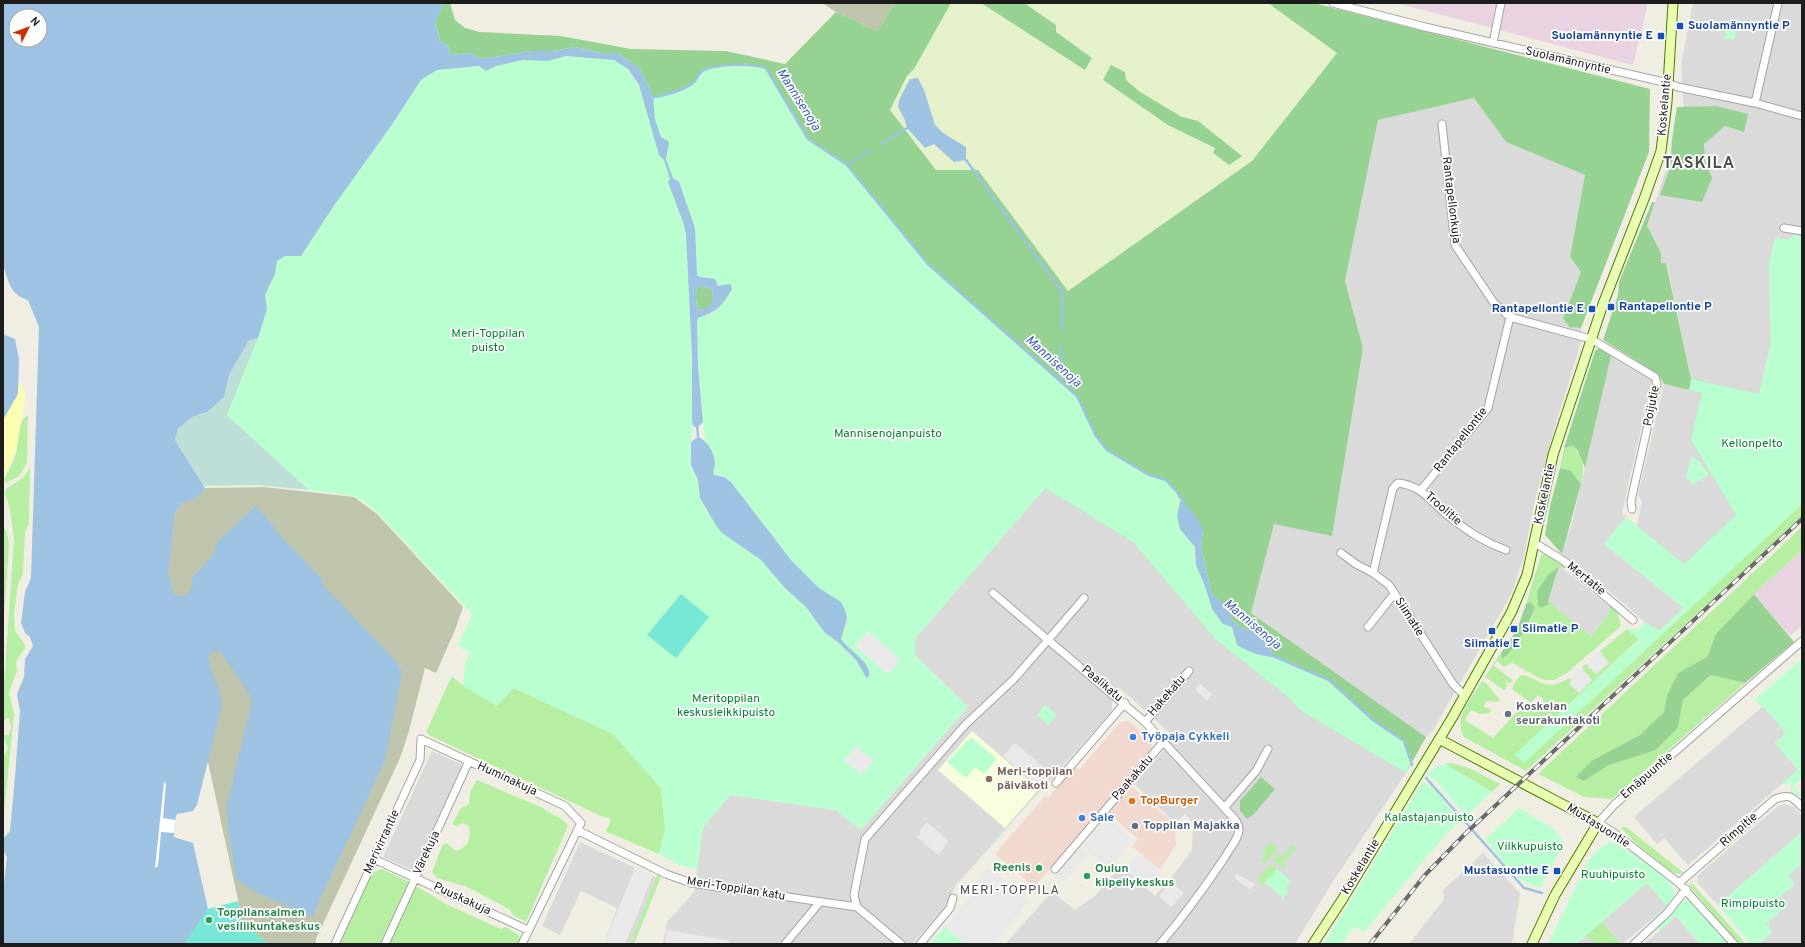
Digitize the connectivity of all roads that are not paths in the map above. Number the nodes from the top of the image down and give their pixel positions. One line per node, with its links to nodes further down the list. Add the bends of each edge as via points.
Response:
1 (1333, 3): 5 (street, Suolamännyntie)
2 (1501, 3): 5 (street)
3 (1673, 3): 6 (main road, Koskelantie)
4 (1778, 3): 7 (street)
5 (1493, 43): 6 (street, Suolamännyntie)
6 (1668, 83): 7 (street, Suolamännyntie); 13 (main road, Koskelantie, via 1656,169)
7 (1755, 104): 8 (street, Suolamännyntie)
8 (1802, 116)
9 (1442, 124): 12 (street, Rantapellonkuja, via 1455,245 1494,303)
10 (1784, 228): 11 (street)
11 (1802, 231)
12 (1510, 317): 13 (street, Rantapellonkuja); 14 (street, Rantapellontie, via 1488,408)
13 (1591, 339): 15 (street, Poijutie, via 1653,374 1657,380 1631,501); 16 (main road, Koskelantie, via 1553,455)
14 (1421, 490): 17 (street, Troolitie, via 1449,517 1486,544); 19 (street, Troolitie, via 1398,483 1393,488)
15 (1632, 509)
16 (1535, 543): 23 (street, Mertatie, via 1564,561); 28 (main road, Koskelantie, via 1527,575 1511,613)
17 (1506, 550)
18 (1341, 553): 19 (street, Siimatie)
19 (1373, 573): 21 (street, Siimatie, via 1389,585)
20 (993, 593): 25 (street, Paalikatu)
21 (1394, 594): 24 (street); 28 (street, Siimatie, via 1453,684)
22 (1084, 598): 25 (street)
23 (1633, 620)
24 (1368, 627)
25 (1048, 640): 29 (street, Paalikatu); 48 (street, via 1013,680 965,725 864,839 854,895)
26 (1802, 641): 39 (street, Emäpuuntie, via 1619,800)
27 (1189, 671): 30 (street, Hakekatu)
28 (1464, 695): 32 (main road, Koskelantie)
29 (1124, 703): 30 (street, Paalikatu); 36 (street)
30 (1145, 722): 33 (street, Paalikatu)
31 (421, 739): 35 (street, Huminakuja); 41 (street, Merivirrantie, via 420,760)
32 (1439, 739): 39 (main road, Mustasuontie); 57 (main road, Koskelantie)
33 (1164, 741): 37 (street, Paalikatu); 42 (street, Paakakatu)
34 (1268, 750): 37 (street, via 1256,771)
35 (469, 761): 40 (street, Huminakuja, via 565,806 581,823); 43 (street, Värekuja)
36 (1056, 783)
37 (1224, 807): 56 (street, Paalikatu, via 1238,824 1240,829 1237,837 1189,909)
38 (1802, 807): 44 (street, Rimpitie, via 1793,797 1785,795 1775,799)
39 (1598, 823): 44 (street, Mustasuontie); 58 (main road, Emäpuuntie, via 1555,895)
40 (577, 830): 47 (street, Meri-Toppilan katu, via 681,880); 49 (street)
41 (374, 859): 43 (street, Puuskakuja); 50 (street, Merivirrantie)
42 (1055, 869)
43 (416, 878): 49 (street, Puuskakuja); 51 (street, Värekuja)
44 (1679, 883): 45 (street, Mustasuontie)
45 (1686, 889): 59 (street, via 1668,912); 60 (street, Mustasuontie)
46 (953, 898): 55 (street, via 950,908)
47 (820, 902): 48 (street, Meri-Toppilan katu); 53 (street)
48 (857, 907): 54 (street)
49 (528, 930): 52 (street)
50 (335, 944)
51 (385, 944)
52 (522, 944)
53 (785, 944)
54 (900, 944)
55 (920, 944)
56 (1160, 944)
57 (1313, 944)
58 (1532, 944)
59 (1634, 944)
60 (1734, 944)

